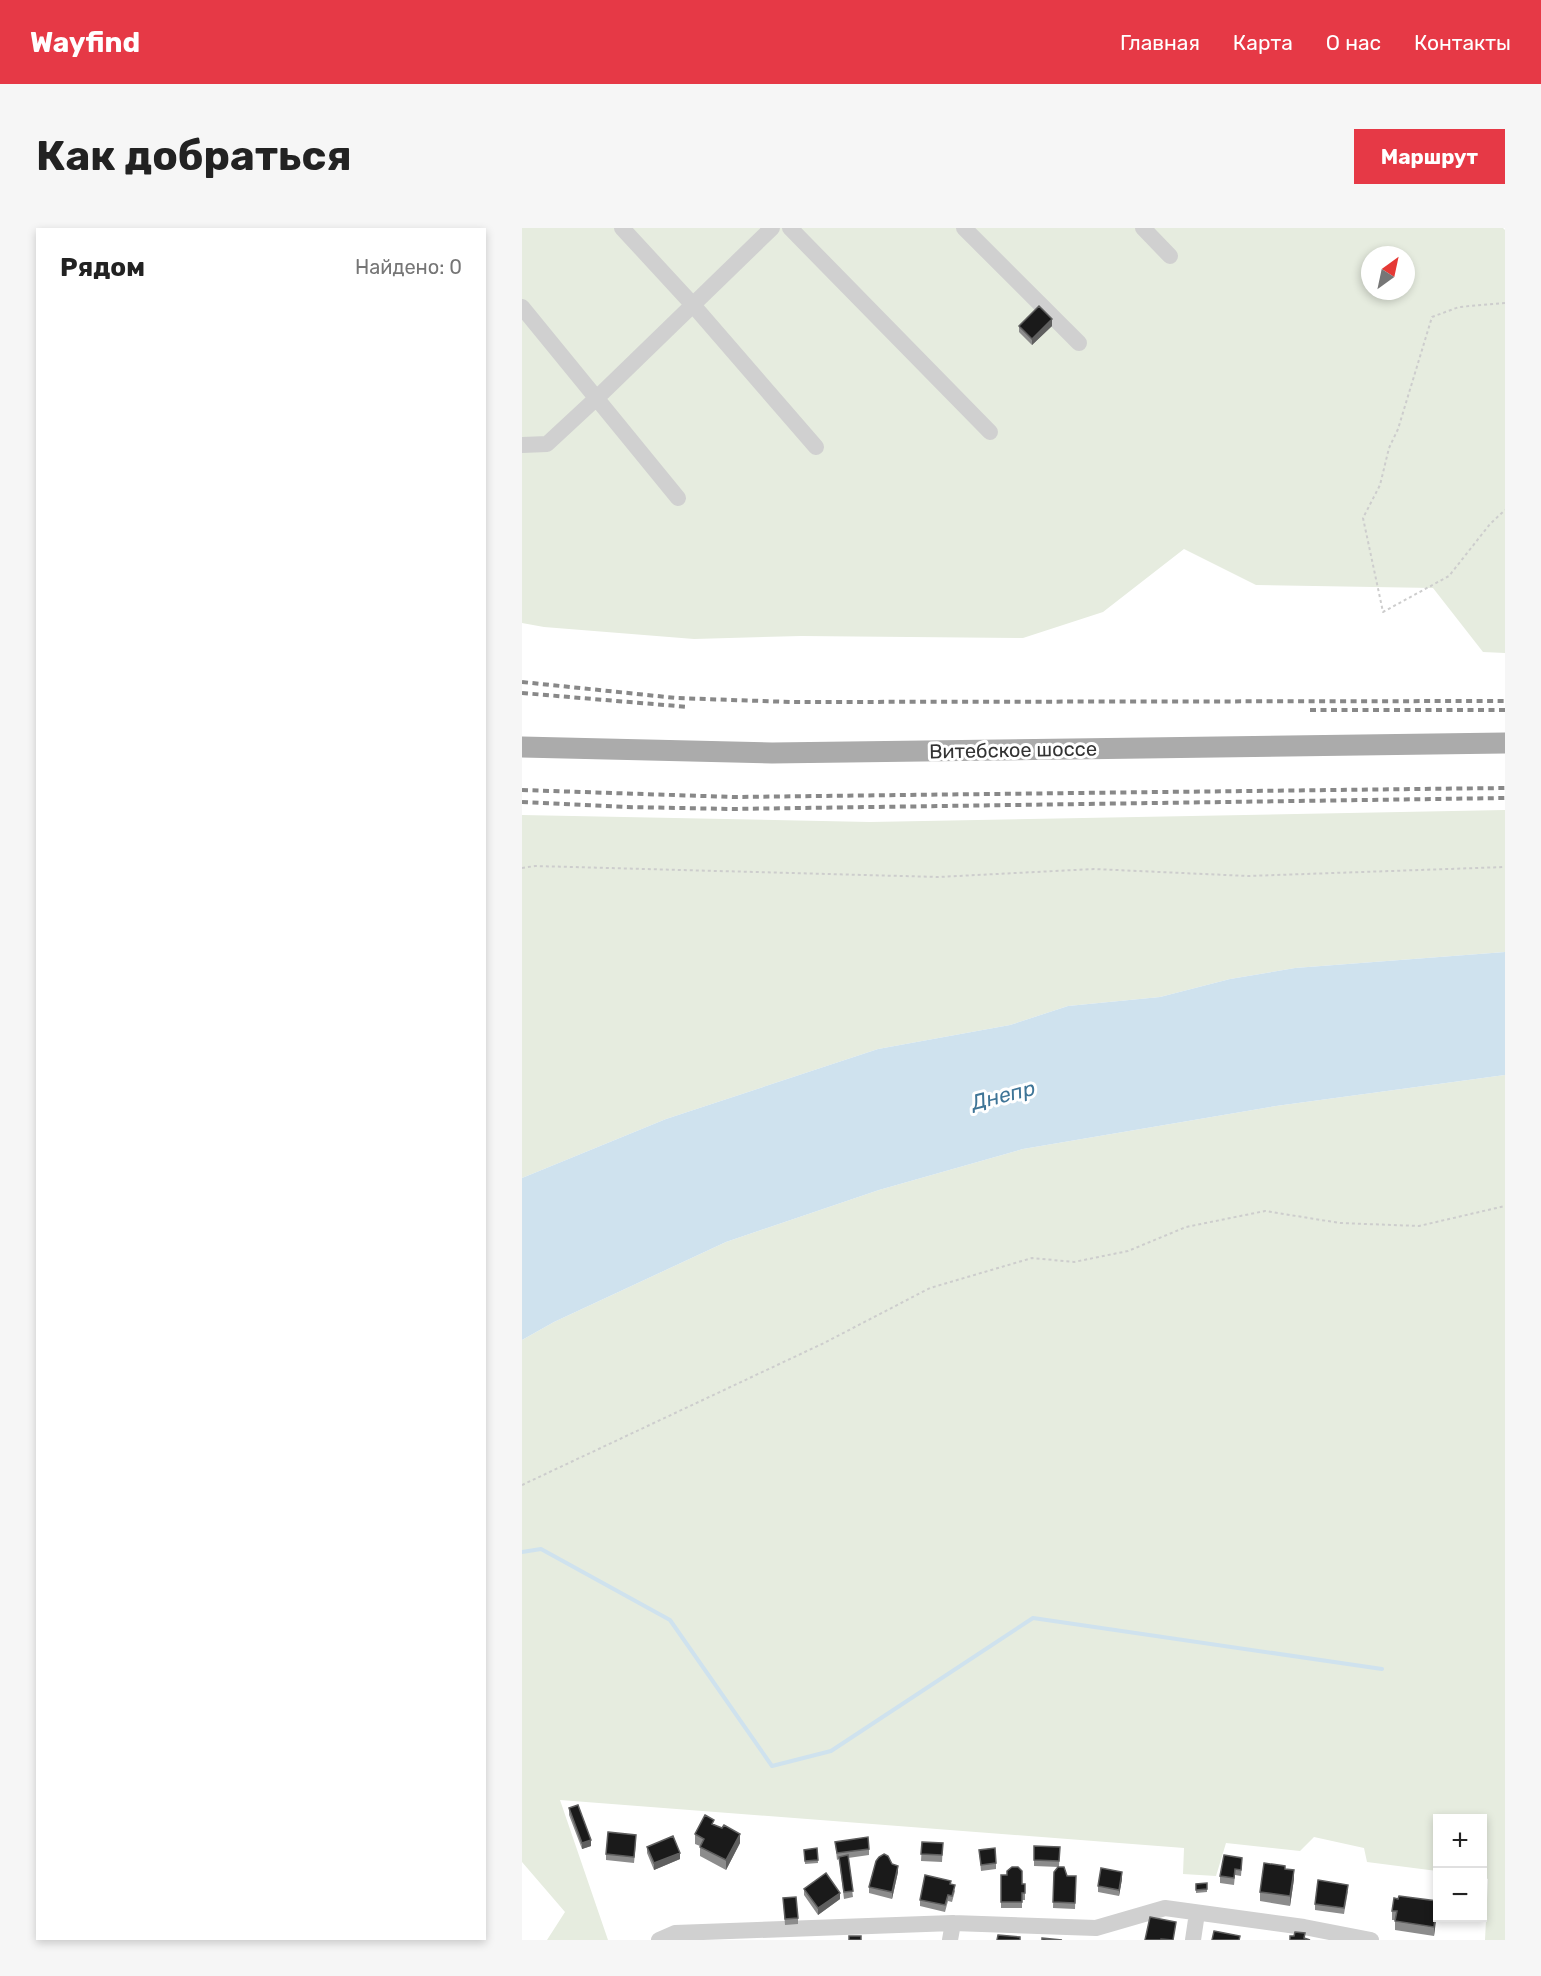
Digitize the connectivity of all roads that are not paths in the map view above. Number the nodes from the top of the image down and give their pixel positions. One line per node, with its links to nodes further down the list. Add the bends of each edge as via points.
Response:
1 (622, 228): 7 (street)
2 (772, 228): 7 (street)
3 (790, 228): 11 (street)
4 (964, 228): 9 (street)
5 (1143, 228): 6 (street)
6 (1170, 256)
7 (693, 305): 10 (street); 13 (street)
8 (522, 307): 10 (street)
9 (1079, 343)
10 (597, 399): 12 (street, via 547,444); 14 (street)
11 (990, 432)
12 (522, 445)
13 (816, 447)
14 (678, 498)
15 (1505, 743): 16 (main road, Витебское шоссе, via 772,753)
16 (522, 747)
17 (1197, 1913): 18 (street, via 1165,1908 1096,1928); 20 (street); 21 (street)
18 (952, 1932): 19 (street, via 675,1934)
19 (658, 1940)
20 (1193, 1940)
21 (1371, 1940)

